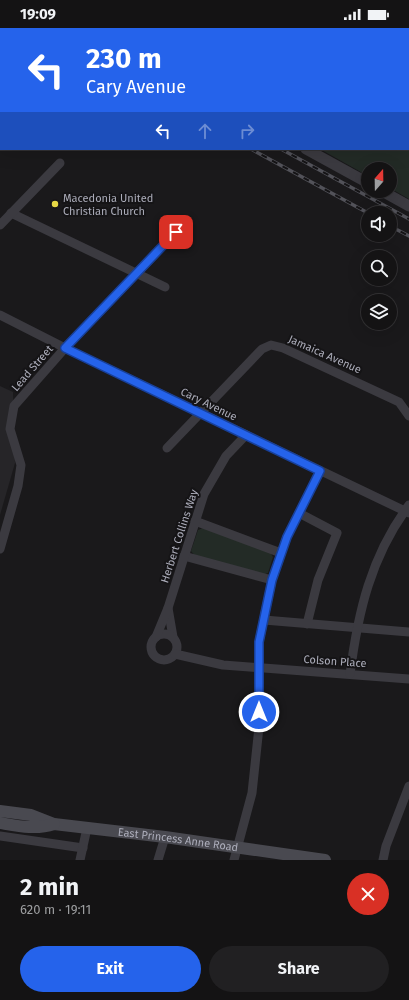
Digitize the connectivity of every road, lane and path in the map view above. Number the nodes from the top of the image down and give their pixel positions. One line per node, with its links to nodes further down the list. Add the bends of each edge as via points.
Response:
1 (308, 150): 3 (street)
2 (60, 163): 6 (street)
3 (361, 179)
4 (395, 198): 5 (street)
5 (409, 206)
6 (11, 213): 8 (street); 9 (street)
7 (186, 222): 9 (street, Lead Street)
8 (0, 224)
9 (137, 274): 10 (street); 12 (street, Lead Street)
10 (165, 287)
11 (0, 315): 12 (street, Cary Avenue)
12 (65, 348): 13 (street, Cary Avenue); 21 (street, Lead Street, via 14,406 10,429 21,465 18,486)
13 (200, 413): 14 (street, Jamaica Avenue, via 262,349 271,345 380,392 399,402); 15 (street, Cary Avenue); 16 (street, Jamaica Avenue)
14 (409, 416)
15 (246, 435): 17 (street, Cary Avenue); 20 (street, Herbert Collins Way, via 226,456 204,494)
16 (167, 448)
17 (320, 471): 18 (street, Cary Avenue); 19 (street)
18 (408, 510): 28 (street, via 395,526 368,583)
19 (299, 514): 22 (street); 27 (street, via 337,533 318,580)
20 (195, 521): 22 (street); 23 (street, Herbert Collins Way)
21 (0, 549)
22 (281, 553): 24 (street)
23 (184, 556): 24 (street); 25 (street, Herbert Collins Way)
24 (272, 580): 26 (street)
25 (168, 608): 30 (street, Herbert Collins Way); 31 (street, Herbert Collins Way)
26 (264, 620): 27 (street); 33 (street, via 259,642)
27 (307, 624): 28 (street)
28 (356, 628): 29 (street); 34 (street)
29 (409, 632)
30 (173, 637): 31 (street, via 166,634); 32 (street, Herbert Collins Way, via 177,643)
31 (156, 638): 32 (street, Herbert Collins Way, via 152,647 156,657 166,660)
32 (175, 654): 33 (street, Herbert Collins Way, via 223,665)
33 (259, 668): 34 (street, Colson Place); 44 (street, via 257,757 252,794)
34 (350, 674): 35 (street, Colson Place)
35 (409, 679)
36 (409, 786): 49 (street)
37 (0, 811): 39 (main road, East Princess Anne Road, via 31,815)
38 (0, 823): 39 (main road, East Princess Anne Road, via 30,828)
39 (54, 824): 40 (main road, East Princess Anne Road)
40 (87, 828): 42 (main road, East Princess Anne Road); 43 (street)
41 (0, 836): 43 (street)
42 (165, 837): 44 (main road, East Princess Anne Road); 46 (street)
43 (83, 848): 45 (street)
44 (238, 848): 47 (street); 48 (main road, East Princess Anne Road)
45 (80, 860)
46 (158, 860)
47 (234, 860)
48 (319, 860)
49 (383, 860)

